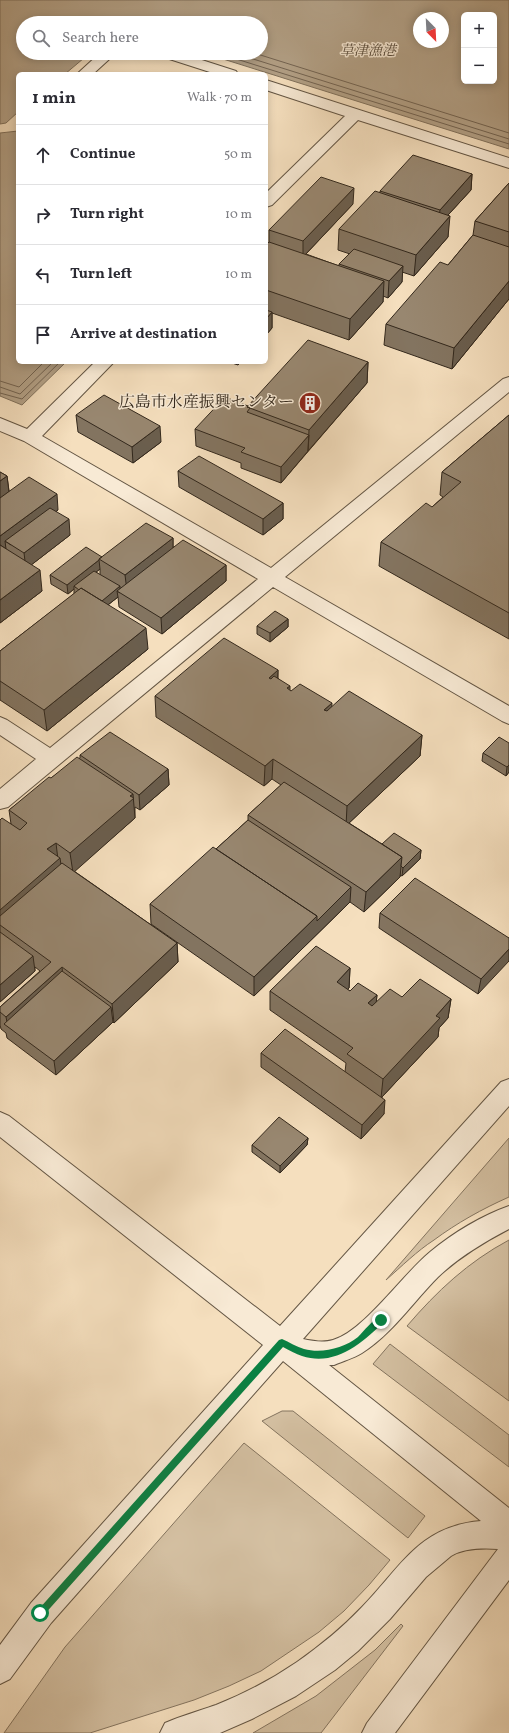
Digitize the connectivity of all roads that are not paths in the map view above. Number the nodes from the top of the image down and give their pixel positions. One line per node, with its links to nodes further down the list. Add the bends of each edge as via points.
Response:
1 (101, 60): 3 (street)
2 (187, 60): 4 (street)
3 (86, 72)
4 (225, 72)
5 (268, 86): 6 (street)
6 (355, 114): 7 (street); 8 (street)
7 (509, 163)
8 (272, 188): 9 (street)
9 (268, 197)
10 (103, 364): 13 (street)
11 (509, 382): 14 (street)
12 (0, 424): 13 (street)
13 (30, 437): 14 (street)
14 (273, 578): 15 (street); 17 (street)
15 (509, 716)
16 (0, 725): 17 (street)
17 (50, 758): 18 (street)
18 (0, 801)
19 (509, 1089): 22 (street)
20 (0, 1123): 22 (street)
21 (509, 1217): 22 (street, via 446,1254 413,1283 372,1329 349,1347 321,1355 304,1353)
22 (282, 1343): 23 (street); 26 (street, via 40,1613)
23 (509, 1526)
24 (509, 1536): 27 (street, via 472,1536 442,1545 418,1564 380,1608 343,1645 300,1676 263,1699 223,1717)
25 (509, 1557): 28 (street)
26 (0, 1669)
27 (175, 1733)
28 (377, 1733)

